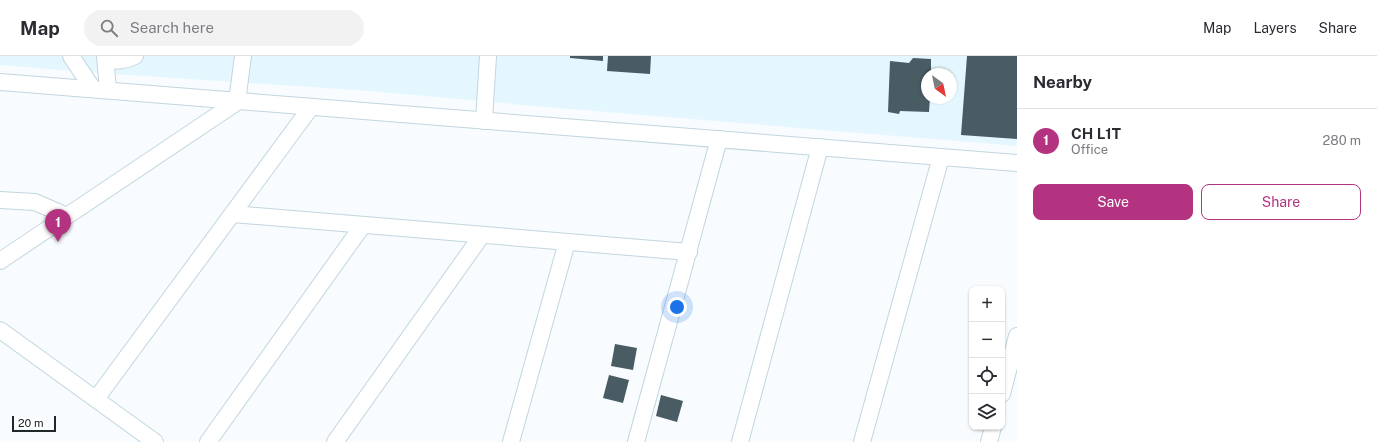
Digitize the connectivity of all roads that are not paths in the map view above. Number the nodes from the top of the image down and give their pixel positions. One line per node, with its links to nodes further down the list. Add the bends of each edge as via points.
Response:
1 (71, 56): 7 (street)
2 (135, 56): 5 (street, via 117,61)
3 (243, 56): 8 (street)
4 (488, 56): 10 (street)
5 (106, 58): 7 (street)
6 (0, 82): 7 (street)
7 (100, 90): 8 (street)
8 (237, 102): 9 (street); 17 (street)
9 (311, 107): 10 (street); 16 (street)
10 (484, 121): 11 (street)
11 (719, 139): 12 (street); 21 (street)
12 (820, 147): 13 (street); 33 (street)
13 (941, 157): 14 (street); 34 (street)
14 (1017, 163)
15 (0, 200): 17 (street, via 35,202)
16 (233, 214): 18 (street); 26 (street)
17 (68, 216): 22 (street)
18 (363, 225): 19 (street); 29 (street)
19 (482, 235): 20 (street); 30 (street)
20 (567, 242): 21 (street); 31 (street)
21 (689, 252): 32 (street)
22 (0, 261)
23 (0, 330): 26 (street)
24 (1017, 340): 25 (street)
25 (1005, 383)
26 (96, 399): 28 (street)
27 (992, 430): 35 (street)
28 (155, 442)
29 (208, 442)
30 (335, 442)
31 (511, 442)
32 (636, 442)
33 (740, 442)
34 (862, 442)
35 (989, 442)

